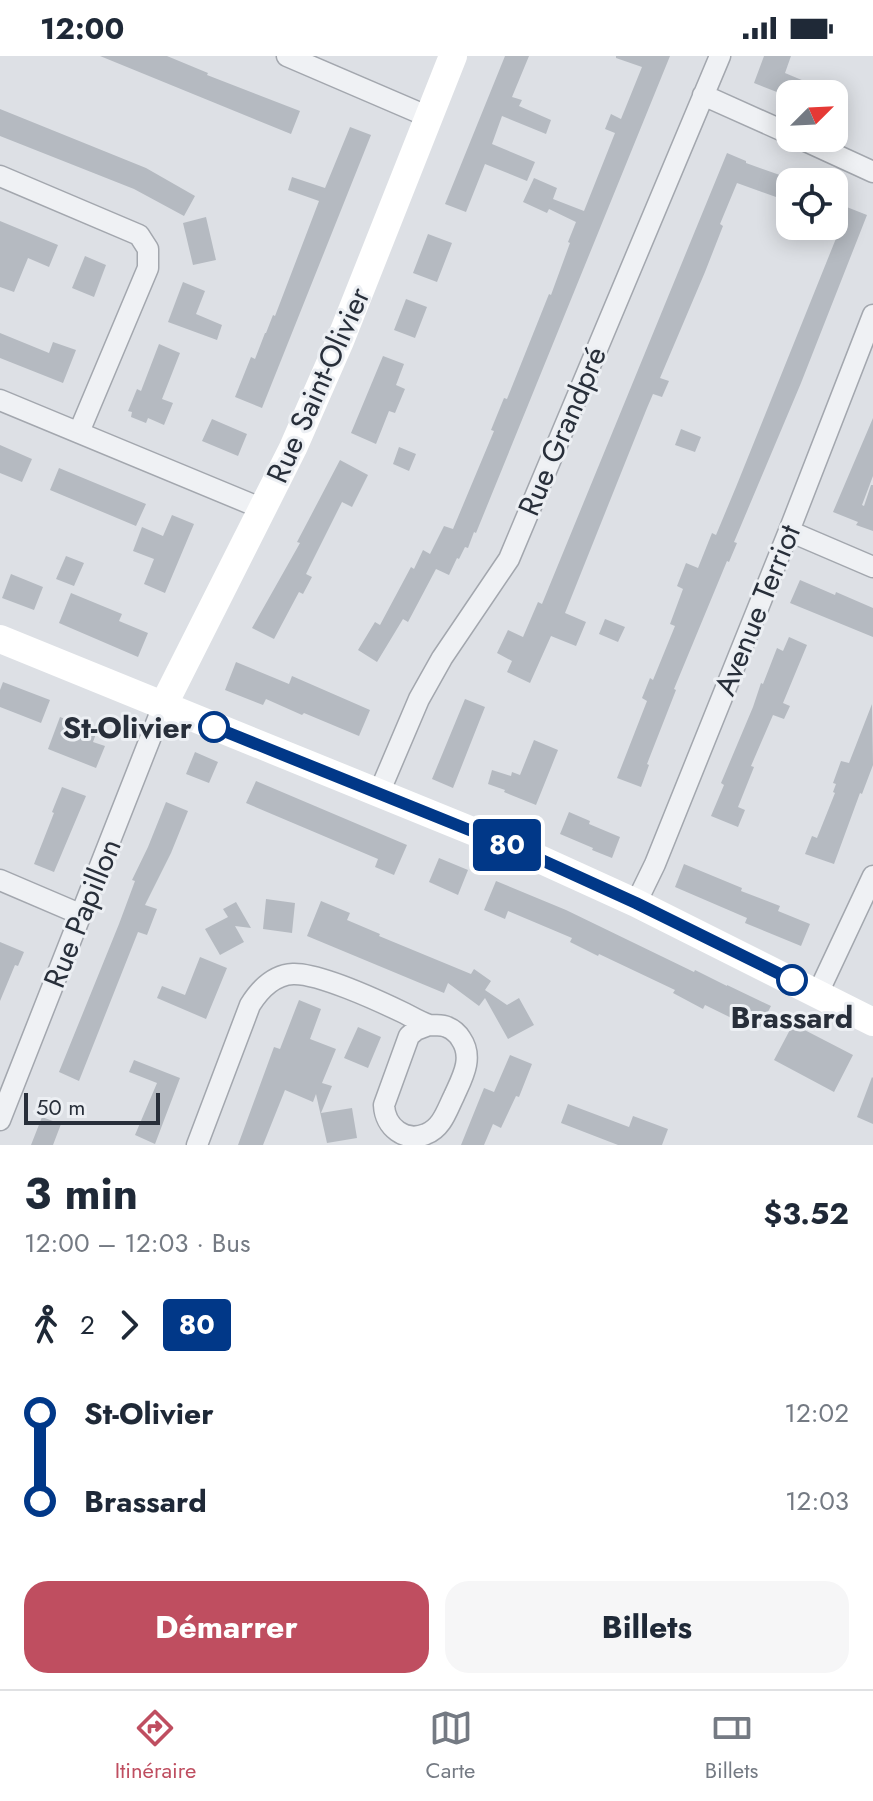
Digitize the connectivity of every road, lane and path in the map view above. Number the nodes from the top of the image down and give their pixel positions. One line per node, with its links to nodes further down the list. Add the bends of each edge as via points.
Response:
1 (287, 56): 5 (street)
2 (453, 56): 5 (street, Rue Saint-Olivier)
3 (720, 56): 4 (street, Rue Grandpré)
4 (703, 95): 6 (street); 18 (street, Rue Grandpré, via 509,559 426,685)
5 (429, 117): 13 (street, Rue Saint-Olivier, via 340,341)
6 (776, 128)
7 (829, 152): 8 (street)
8 (873, 172)
9 (0, 176): 12 (street, via 139,235 148,249 148,268)
10 (873, 315): 14 (street, Avenue Terriot)
11 (0, 400): 12 (street)
12 (79, 432): 13 (street)
13 (263, 509): 17 (street, Rue Saint-Olivier)
14 (789, 531): 15 (street); 21 (street, Avenue Terriot)
15 (873, 567)
16 (0, 639): 17 (street)
17 (163, 706): 18 (street); 22 (street, Rue Papillon)
18 (379, 793): 21 (street)
19 (873, 876): 23 (street)
20 (0, 880): 22 (street)
21 (636, 903): 23 (street)
22 (82, 915): 26 (street, Rue Papillon)
23 (818, 993): 24 (street)
24 (873, 1022)
25 (429, 1025): 25 (street, via 409,1036 384,1105 390,1124 412,1137 432,1132 442,1120 466,1063 457,1033); 28 (street, via 307,975 274,979 250,1005)
26 (4, 1097): 27 (street, Rue Papillon)
27 (0, 1120)
28 (197, 1145)

